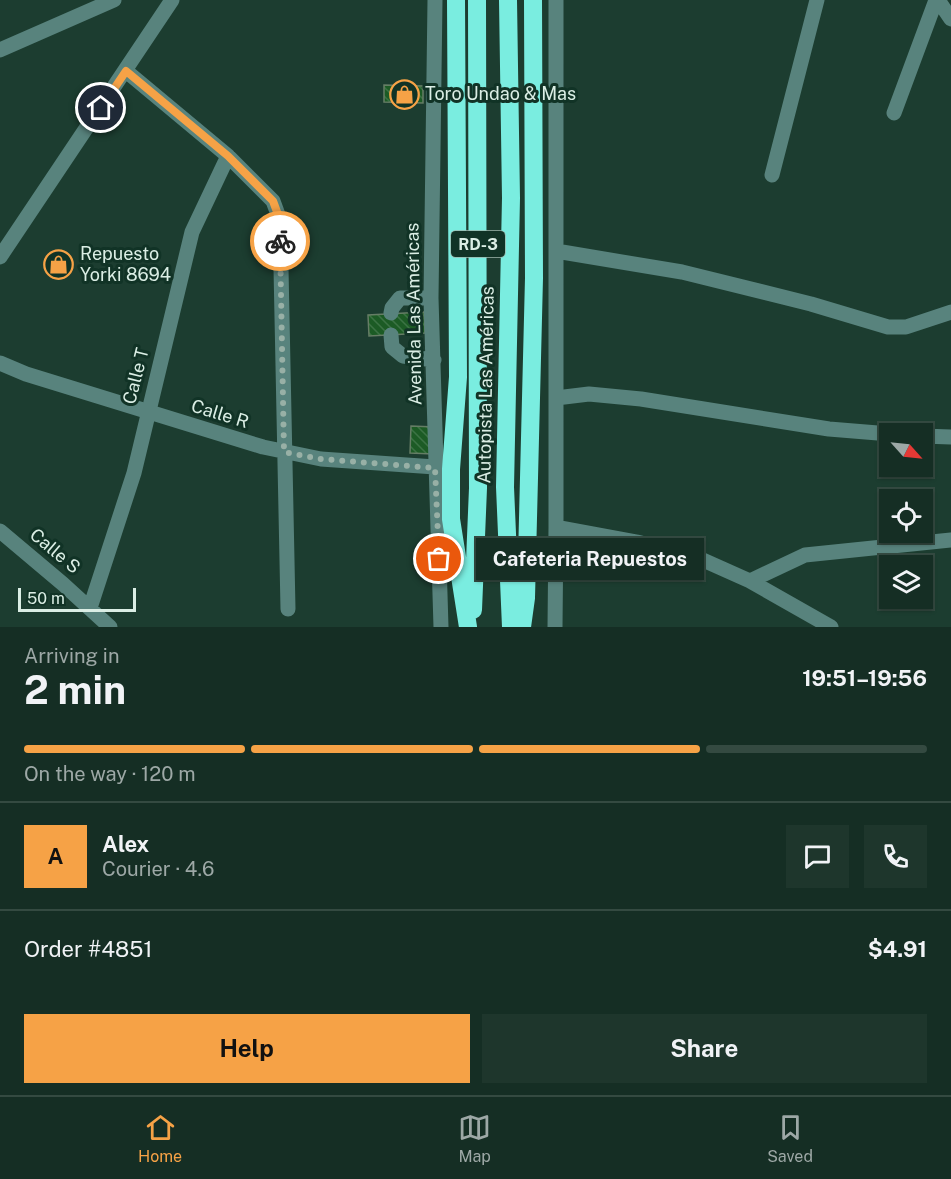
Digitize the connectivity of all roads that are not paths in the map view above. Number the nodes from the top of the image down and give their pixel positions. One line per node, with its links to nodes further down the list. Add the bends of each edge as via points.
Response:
1 (172, 0): 13 (street)
2 (435, 0): 19 (street, Avenida Las Américas)
3 (456, 0): 40 (highway, via 458,377 451,469 452,519)
4 (477, 0): 40 (highway, Autopista Las Américas / RD-3, via 478,488)
5 (508, 0): 41 (highway, Autopista Las Américas / RD-3, via 511,198 505,487)
6 (533, 0): 42 (highway, via 534,278)
7 (556, 0): 17 (street)
8 (817, 0): 16 (street)
9 (937, 0): 11 (street); 14 (street)
10 (107, 2): 12 (street)
11 (951, 19)
12 (0, 50)
13 (126, 71): 15 (street); 18 (street)
14 (894, 112)
15 (228, 156): 26 (street, Calle T, via 192,232); 30 (street, via 273,201 280,220)
16 (772, 176)
17 (556, 250): 20 (street, via 682,272 888,327 906,327); 25 (street)
18 (0, 257)
19 (431, 298): 21 (street, via 400,298); 23 (street, Avenida Las Américas)
20 (951, 312)
21 (391, 313)
22 (391, 335): 23 (street, via 393,347 403,356)
23 (434, 360): 31 (street, Avenida Las Américas)
24 (0, 363): 26 (street, Calle R)
25 (556, 398): 27 (street, via 589,394 641,399); 32 (street)
26 (148, 411): 30 (street, Calle R); 36 (street, Calle T, via 134,473)
27 (879, 433)
28 (933, 436): 29 (street)
29 (951, 437)
30 (284, 452): 31 (street, Calle R, via 321,459); 37 (street)
31 (435, 468): 39 (street, Avenida Las Américas)
32 (556, 527): 35 (street, via 694,556); 43 (street)
33 (0, 531): 36 (street, Calle S)
34 (951, 540): 35 (street, via 805,555)
35 (750, 581): 44 (street)
36 (90, 608): 38 (street, Calle S)
37 (288, 609)
38 (110, 627)
39 (441, 627)
40 (470, 627)
41 (511, 627)
42 (522, 627)
43 (555, 627)
44 (831, 627)

